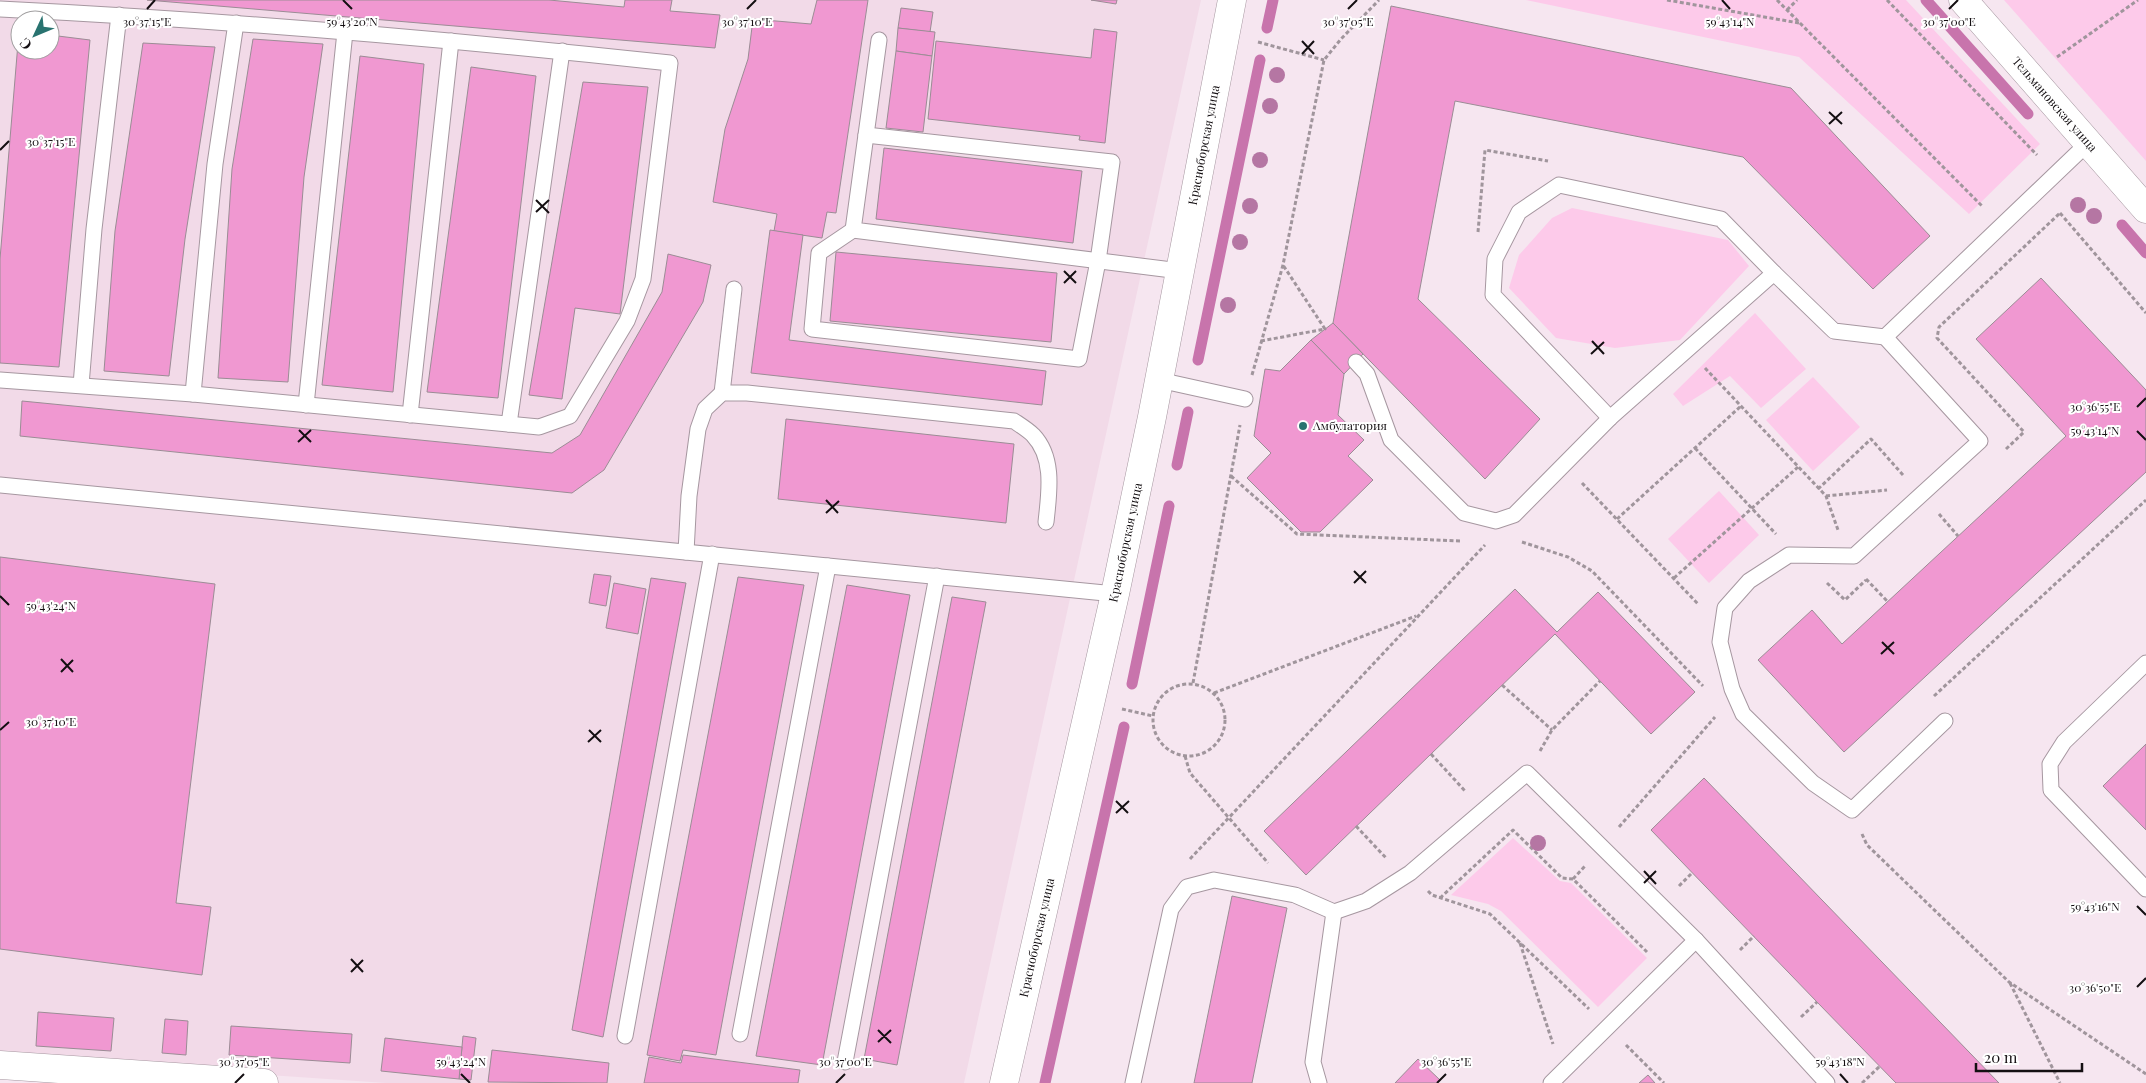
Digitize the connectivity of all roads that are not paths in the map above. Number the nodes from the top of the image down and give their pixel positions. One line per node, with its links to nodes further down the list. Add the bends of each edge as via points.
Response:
1 (1232, 0): 15 (street, Красноборская улица)
2 (1963, 0): 11 (street, Тельмановская улица)
3 (0, 9): 4 (lane)
4 (120, 15): 5 (lane); 22 (lane, via 94,229)
5 (236, 23): 6 (lane); 24 (lane, via 215,164)
6 (345, 32): 8 (lane); 26 (lane)
7 (879, 40): 10 (lane)
8 (451, 41): 9 (lane); 27 (lane)
9 (562, 52): 29 (lane); 29 (lane, via 670,63 643,279 627,322 570,416 539,427)
10 (866, 135): 13 (lane); 14 (lane, via 1112,162)
11 (2088, 143): 12 (street, Тельмановская улица); 18 (lane)
12 (2146, 209)
13 (853, 230): 14 (lane); 14 (lane, via 819,254 812,329 1079,359)
14 (1098, 261): 15 (lane)
15 (1180, 271): 21 (street, Красноборская улица)
16 (1774, 274): 18 (lane, via 1834,331); 28 (lane); 28 (lane, via 1721,219 1559,185 1519,212 1495,259 1493,296)
17 (734, 288): 23 (lane)
18 (1885, 338): 38 (lane, via 1980,441 1854,556 1789,555 1749,581 1725,608 1720,642 1732,689 1743,714 1813,783 1852,810)
19 (1356, 362): 28 (lane, via 1367,374 1391,440 1464,514 1496,521 1514,515)
20 (0, 380): 22 (lane)
21 (1159, 380): 25 (lane); 36 (street, Красноборская улица)
22 (82, 385): 24 (lane)
23 (722, 393): 31 (lane, via 1014,421 1033,435 1046,456 1050,485); 32 (lane, via 705,409 698,428)
24 (193, 394): 26 (lane)
25 (1245, 399)
26 (306, 405): 27 (lane)
27 (410, 415): 29 (lane)
28 (1610, 418)
29 (509, 424)
30 (0, 484): 32 (lane)
31 (1046, 522)
32 (686, 552): 33 (lane)
33 (712, 554): 34 (lane); 43 (lane)
34 (828, 566): 35 (lane); 42 (lane)
35 (937, 576): 36 (lane); 44 (lane)
36 (1115, 594): 47 (street, Красноборская улица)
37 (2146, 663): 39 (lane, via 2064,742 2050,764 2051,790)
38 (1945, 721)
39 (2146, 889)
40 (1334, 912): 41 (lane, via 1366,901 1407,875 1527,773); 48 (lane, via 1295,895 1214,880 1187,887 1171,909); 49 (lane, via 1313,1062)
41 (1696, 940): 50 (lane); 51 (lane)
42 (740, 1034)
43 (625, 1036)
44 (845, 1062)
45 (0, 1065): 46 (street)
46 (264, 1083)
47 (1004, 1083)
48 (1132, 1083)
49 (1319, 1083)
50 (1551, 1083)
51 (1827, 1083)

